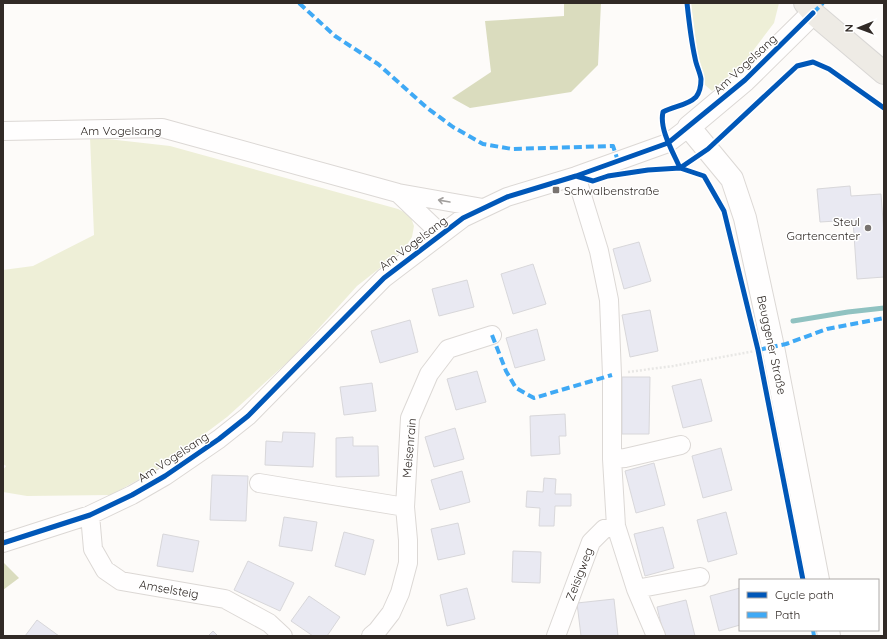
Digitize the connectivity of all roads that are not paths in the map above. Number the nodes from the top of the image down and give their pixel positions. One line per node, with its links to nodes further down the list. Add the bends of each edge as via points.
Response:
1 (809, 8): 2 (main road); 3 (street, Am Vogelsang, via 745,80)
2 (884, 73)
3 (688, 127): 5 (street, Am Vogelsang, via 668,143); 18 (street, Beuggener Straße, via 732,179 745,218 773,346)
4 (3, 131): 6 (street, Am Vogelsang, via 162,128)
5 (576, 176): 7 (street, Am Vogelsang, via 507,197); 11 (street, via 599,251 609,300)
6 (398, 193): 7 (street, Am Vogelsang, one-way to 6); 8 (street, Am Vogelsang)
7 (483, 208): 8 (street, Am Vogelsang, via 463,218)
8 (441, 234): 14 (street, Am Vogelsang, via 384,278 248,416 165,476)
9 (492, 335): 13 (street, Meisenrain, via 448,349 429,374 410,418)
10 (680, 445): 11 (street)
11 (612, 459): 15 (street)
12 (259, 483): 13 (street)
13 (405, 506): 21 (street, Meisenrain, via 408,563 400,593 391,613)
14 (90, 515): 16 (street, Am Vogelsang); 20 (street, Amselsteig, via 94,549 105,570 120,581 225,599 269,623)
15 (616, 526): 19 (street); 22 (street, Zeisigweg, via 604,529 591,542)
16 (3, 543)
17 (700, 577): 19 (street)
18 (818, 579)
19 (636, 589): 23 (street)
20 (282, 636)
21 (371, 636)
22 (556, 636)
23 (656, 636)

